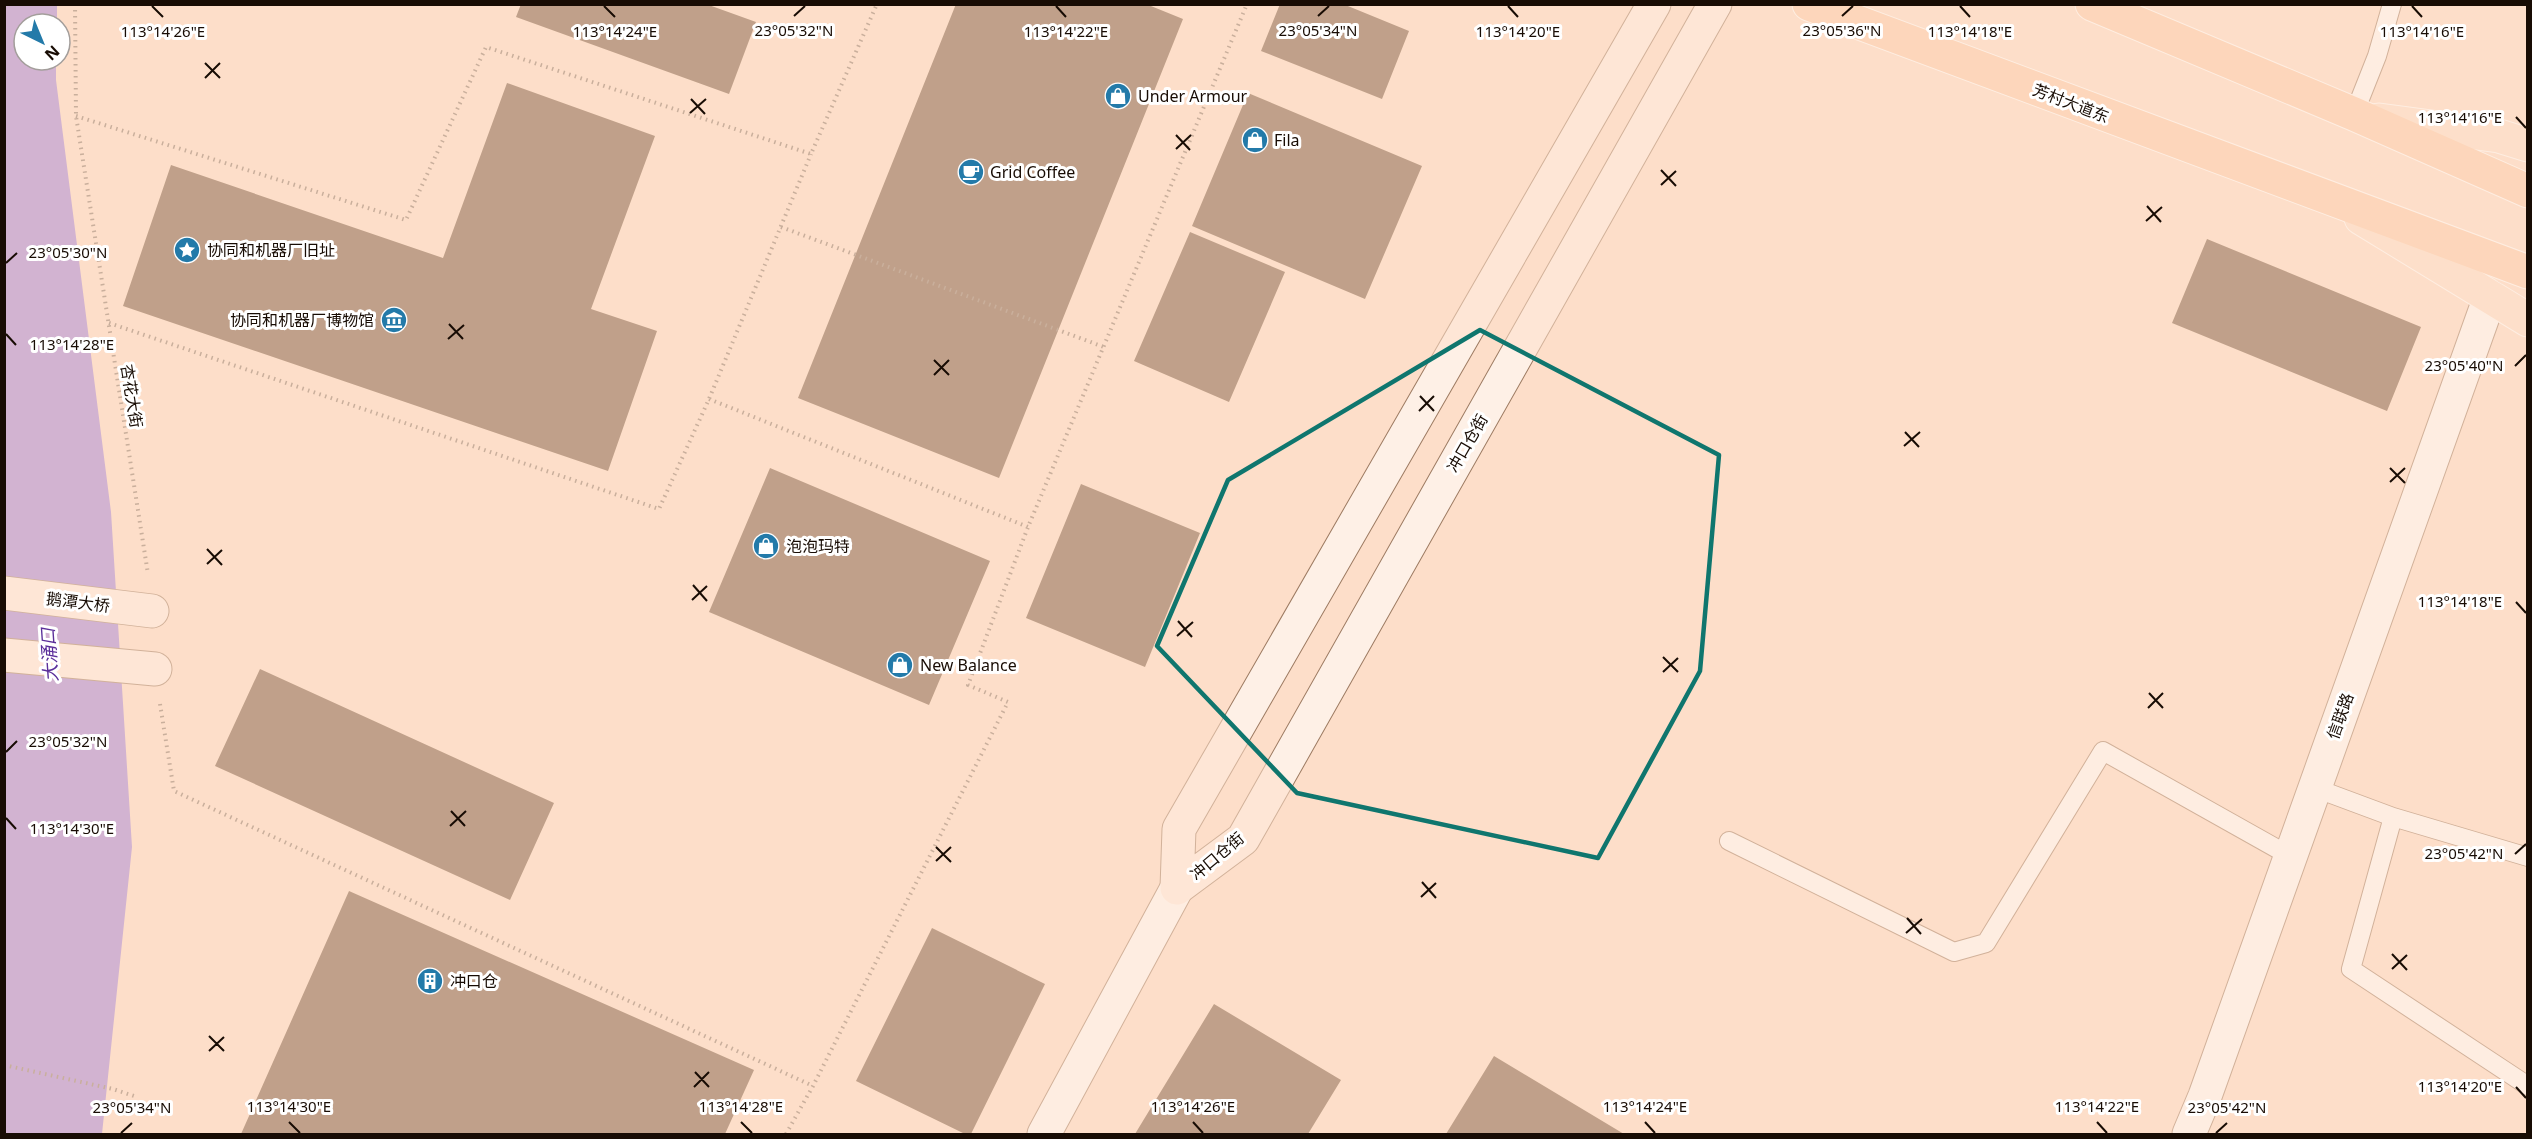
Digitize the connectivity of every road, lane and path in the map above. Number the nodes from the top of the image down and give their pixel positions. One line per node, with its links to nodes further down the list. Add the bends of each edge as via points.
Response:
1 (75, 4): 9 (path, 杏花大街)
2 (877, 4): 12 (path)
3 (1247, 4): 20 (path)
4 (1654, 4): 32 (street, 冲口仓街, via 1179,829)
5 (1715, 4): 32 (street, 冲口仓街, via 1243,839)
6 (1809, 4): 14 (highway, 芳村大道东)
7 (2092, 4): 10 (highway)
8 (2392, 4): 10 (lane)
9 (76, 116): 12 (path, via 406,220 486,47); 19 (path, 杏花大街)
10 (2360, 116): 11 (main road, via 2499,136); 13 (highway)
11 (2528, 145)
12 (811, 154): 15 (path)
13 (2528, 191)
14 (2333, 201): 16 (highway, 芳村大道东); 17 (main road, 芳村大道东)
15 (781, 227): 20 (path); 21 (path)
16 (2528, 272)
17 (2490, 297): 18 (main road, 芳村大道东); 27 (street, 信联路)
18 (2528, 320)
19 (109, 323): 21 (path, via 659,509); 24 (path, 杏花大街)
20 (1104, 347): 22 (path)
21 (709, 399): 22 (path)
22 (1028, 527): 34 (path, via 968,685 1008,702)
23 (4, 593): 24 (street, 鹅潭大桥)
24 (152, 611)
25 (4, 655): 26 (street)
26 (155, 669): 34 (path, via 174,791)
27 (2315, 788): 28 (lane); 30 (street, 信联路)
28 (2393, 816): 31 (lane); 35 (lane, via 2351,969)
29 (1729, 842): 30 (lane, via 1954,952 1986,943 2103,751)
30 (2290, 856): 39 (street, 信联路)
31 (2528, 857)
32 (1177, 888): 38 (street)
33 (4, 1065): 36 (path)
34 (813, 1086): 37 (path)
35 (2528, 1086)
36 (134, 1096)
37 (786, 1134)
38 (1044, 1134)
39 (2189, 1134)

